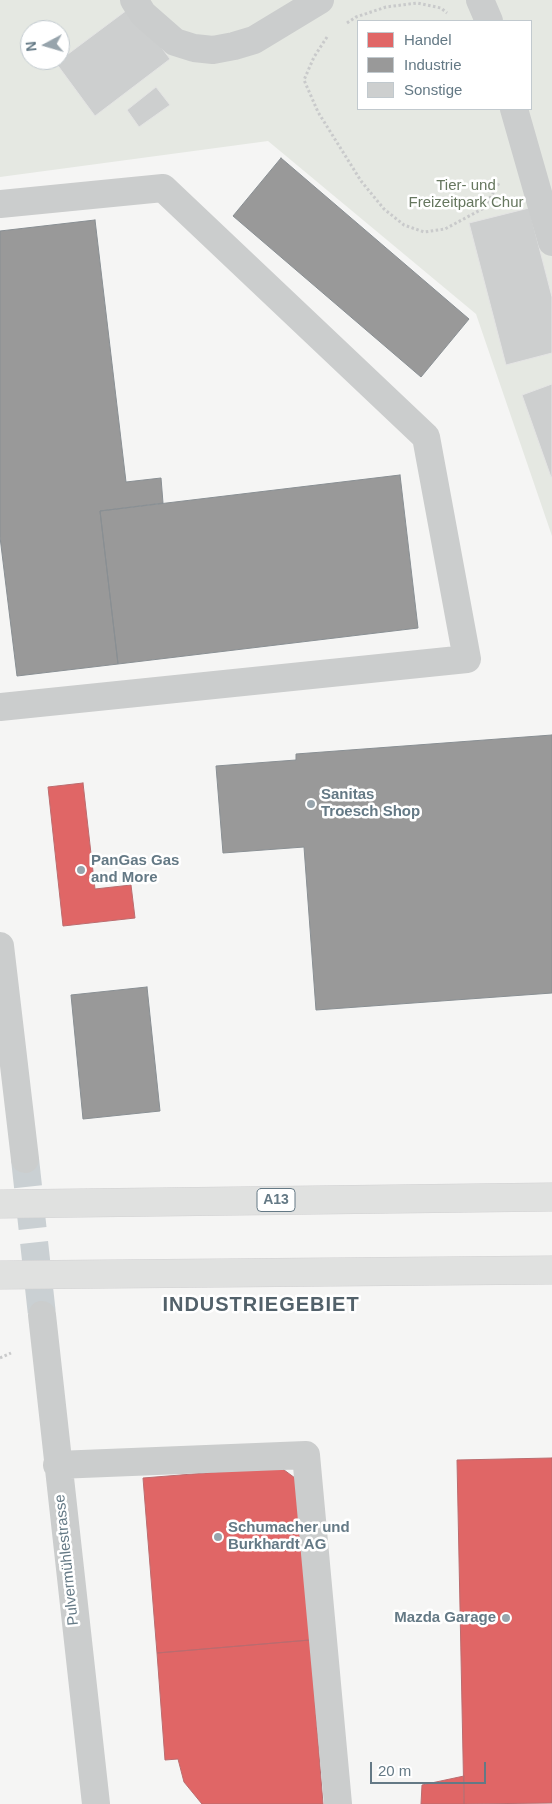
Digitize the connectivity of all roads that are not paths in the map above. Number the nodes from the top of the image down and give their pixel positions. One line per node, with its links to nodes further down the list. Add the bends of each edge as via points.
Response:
1 (134, 0): 2 (street, via 143,14 175,42 213,50 254,40)
2 (320, 0)
3 (480, 0): 4 (street)
4 (489, 20)
5 (514, 110): 7 (street)
6 (0, 204): 8 (street, via 163,188 426,437 467,659)
7 (552, 242)
8 (0, 707)
9 (0, 946): 10 (street)
10 (25, 1159)
11 (552, 1197): 12 (highway, A13)
12 (0, 1204)
13 (552, 1270): 14 (highway)
14 (0, 1275)
15 (42, 1315): 16 (street, Pulvermühlestrasse)
16 (57, 1465): 17 (street, Pulvermühlestrasse); 18 (street, via 306,1455)
17 (96, 1804)
18 (338, 1804)

